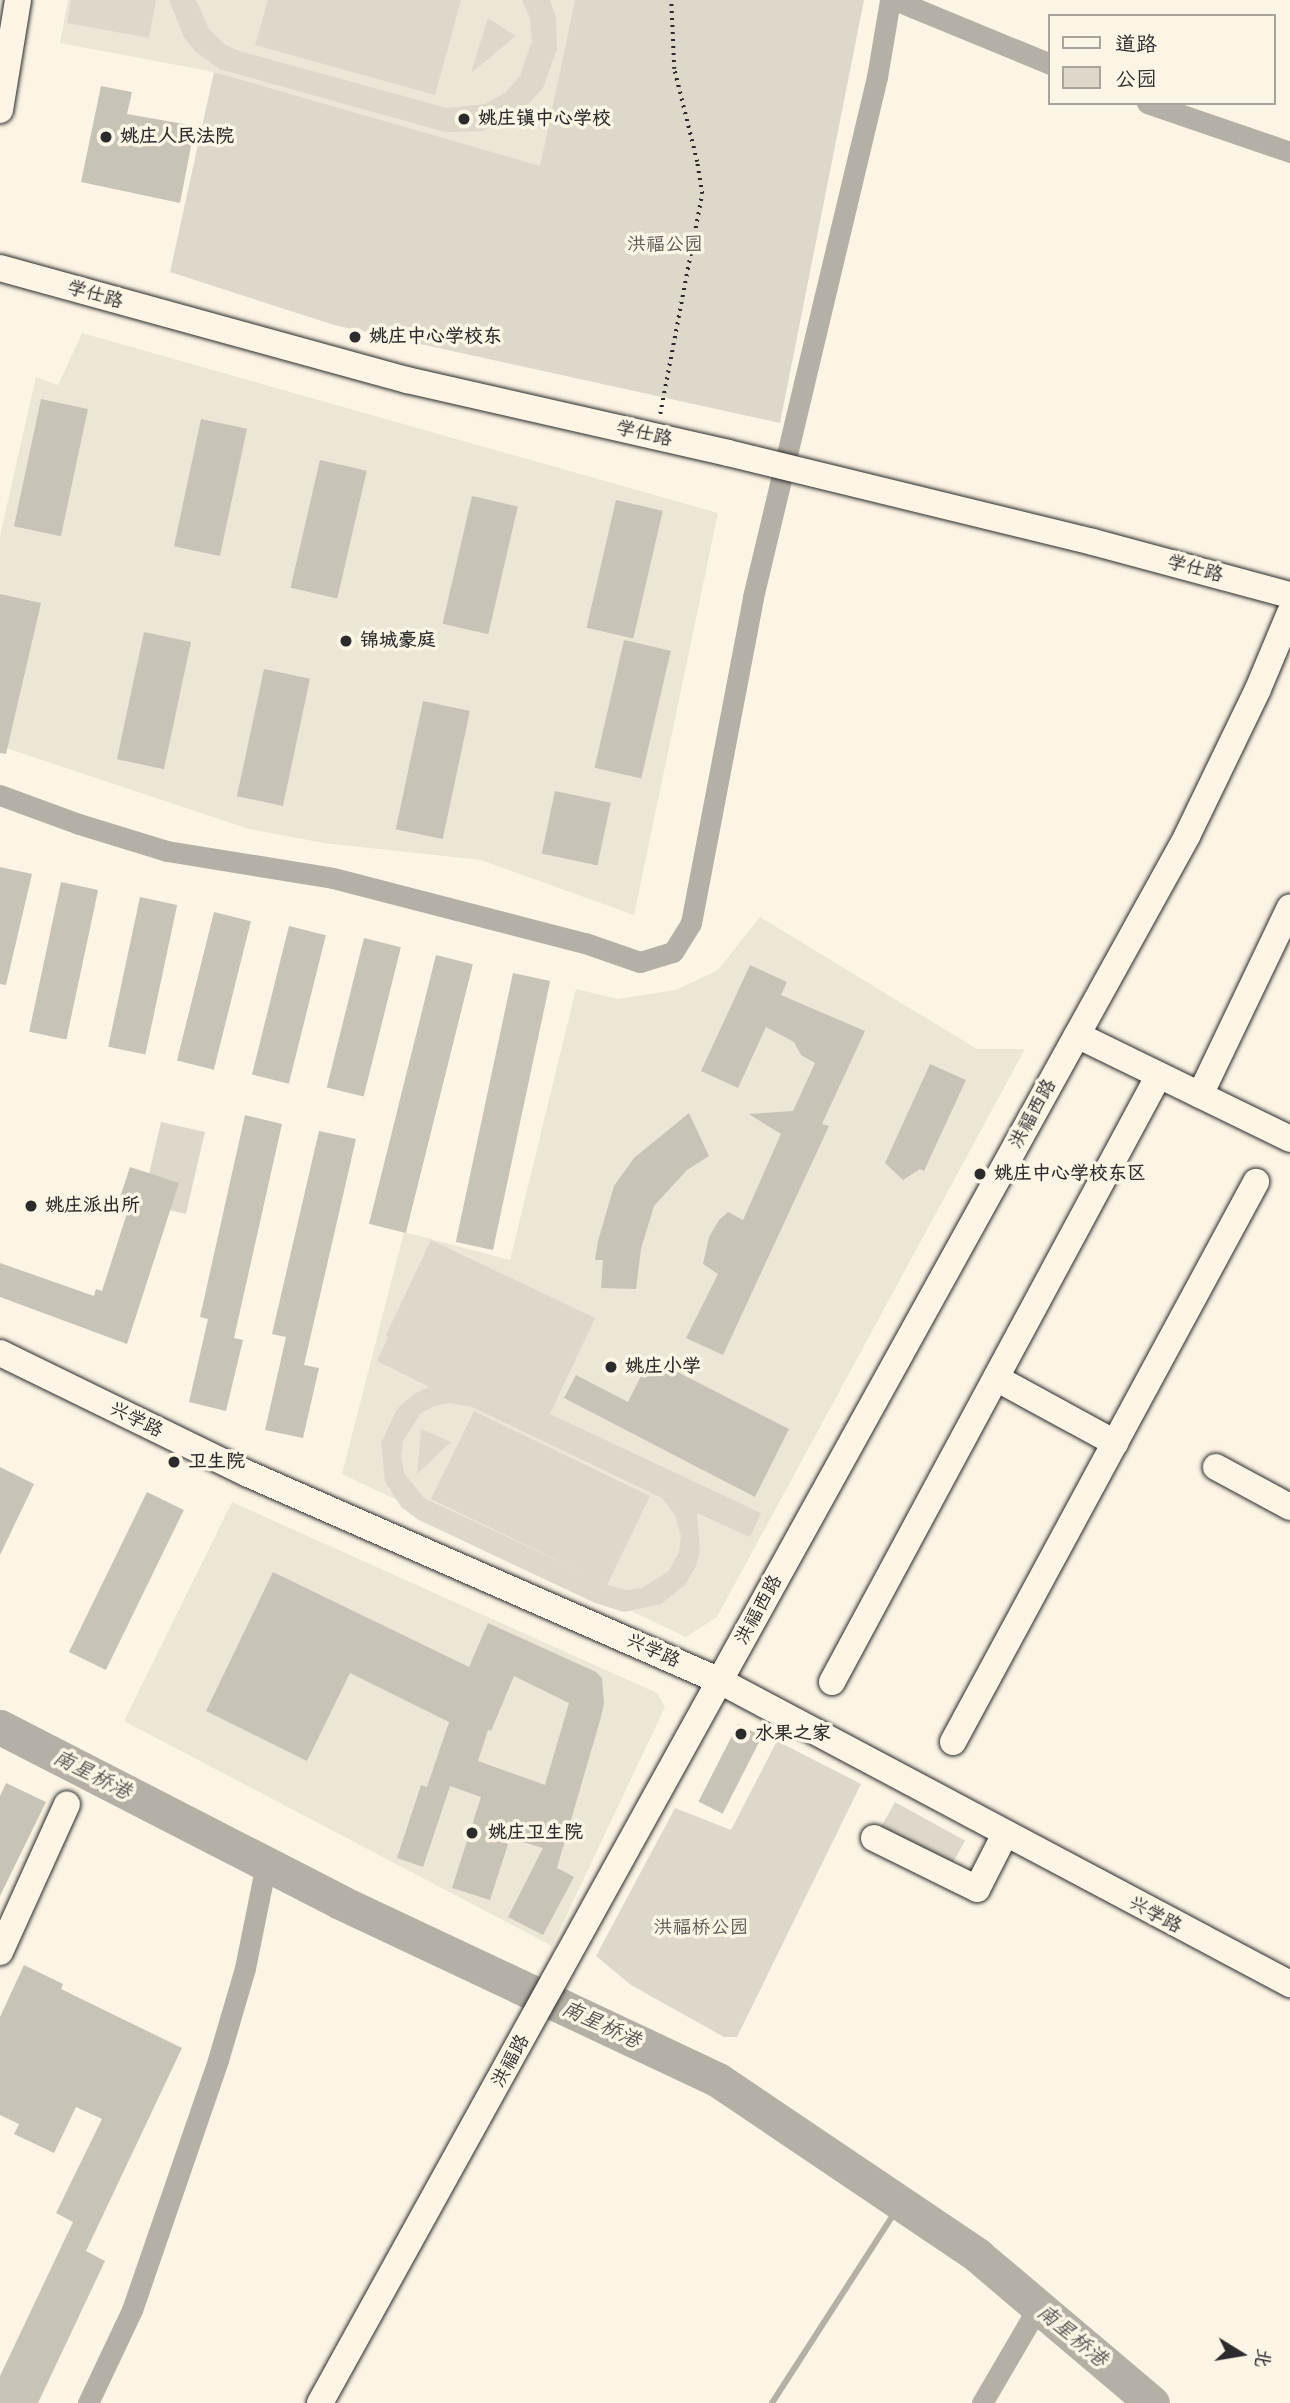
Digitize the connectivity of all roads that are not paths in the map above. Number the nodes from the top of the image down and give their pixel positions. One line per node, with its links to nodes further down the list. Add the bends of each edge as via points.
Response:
1 (18, 0): 2 (street)
2 (0, 110)
3 (0, 268): 4 (street, 学仕路, via 407,380 820,475)
4 (1290, 595)
5 (1290, 613): 7 (street, 洪福西路, via 1187,836)
6 (1290, 907): 9 (street)
7 (1077, 1035): 8 (street); 17 (street, 洪福西路)
8 (1159, 1075): 9 (street); 13 (street)
9 (1199, 1095): 10 (street)
10 (1290, 1139)
11 (1256, 1182): 14 (street)
12 (0, 1353): 17 (street, 兴学路, via 246,1473)
13 (996, 1378): 14 (street); 18 (street)
14 (1115, 1443): 19 (street)
15 (1216, 1467): 16 (street)
16 (1290, 1507)
17 (720, 1681): 21 (street, 兴学路); 25 (street, 洪福路)
18 (832, 1682)
19 (953, 1742)
20 (67, 1804): 23 (street)
21 (1005, 1834): 22 (street, via 977,1889); 24 (street, 兴学路)
22 (874, 1838)
23 (0, 1952)
24 (1290, 1984)
25 (320, 2403)

